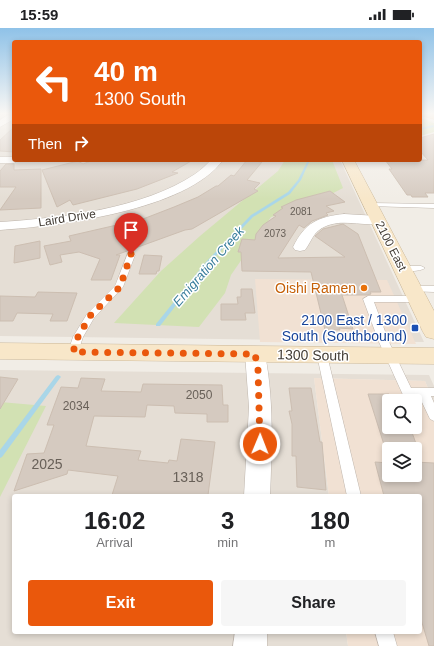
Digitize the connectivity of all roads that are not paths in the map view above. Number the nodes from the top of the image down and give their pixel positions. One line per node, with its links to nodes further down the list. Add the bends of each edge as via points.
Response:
1 (0, 160): 2 (street)
2 (12, 160)
3 (216, 162): 7 (street, Laird Drive, via 185,184 136,203 77,218)
4 (349, 162): 6 (street, 2100 East)
5 (434, 206): 6 (lane)
6 (374, 212): 8 (street, via 339,219 312,229); 10 (street, 2100 East)
7 (0, 226)
8 (300, 247)
9 (131, 254): 15 (lane, via 120,287 90,316)
10 (403, 268): 11 (lane); 12 (street, 2100 East)
11 (421, 268)
12 (422, 292): 13 (street, 2100 East); 18 (lane, via 368,299)
13 (434, 332)
14 (0, 351): 15 (street, 1300 South)
15 (73, 352): 16 (street, 1300 South)
16 (255, 354): 17 (street, 1300 South); 22 (street, via 261,430)
17 (322, 355): 18 (street, 1300 South); 23 (lane)
18 (390, 356): 19 (street, 1300 South); 20 (lane, via 407,392)
19 (434, 356)
20 (429, 392): 21 (lane)
21 (434, 416)
22 (257, 494)
23 (354, 494)
24 (250, 634): 26 (street)
25 (385, 634): 27 (lane)
26 (250, 646)
27 (388, 646)

